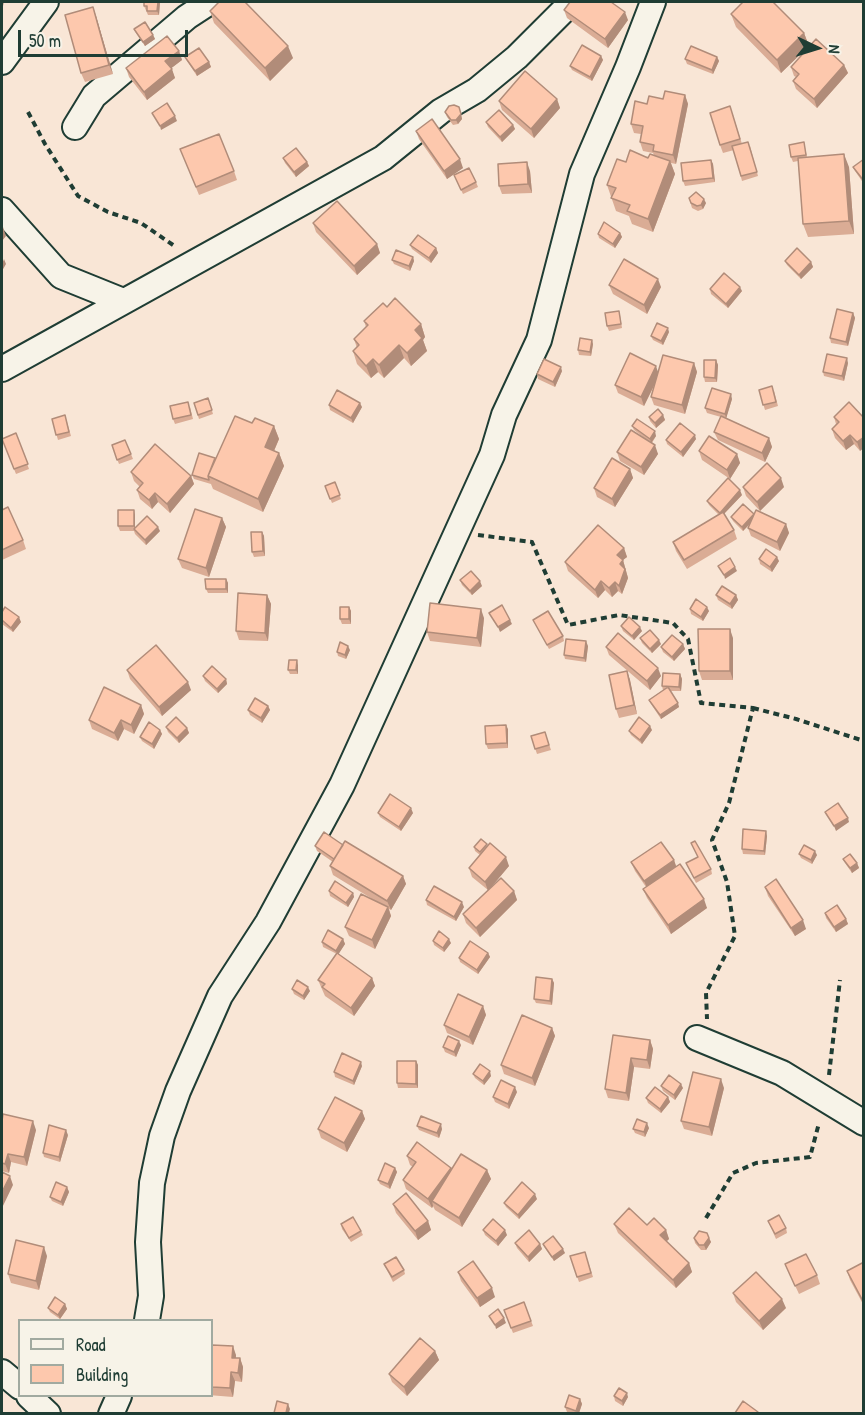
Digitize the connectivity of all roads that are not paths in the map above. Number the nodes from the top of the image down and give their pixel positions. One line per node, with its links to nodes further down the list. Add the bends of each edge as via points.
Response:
1 (46, 2): 5 (street)
2 (210, 2): 6 (street, via 94,96)
3 (572, 2): 8 (street, via 517,57 383,158)
4 (653, 2): 12 (street, via 582,174 539,340 504,415 492,455 342,785 268,922 219,996 178,1091 162,1136 152,1183 148,1242 151,1296)
5 (2, 62)
6 (75, 127)
7 (2, 210): 8 (street, via 60,276)
8 (123, 301): 9 (street)
9 (2, 369)
10 (703, 1041): 11 (street, via 783,1073)
11 (864, 1123)
12 (147, 1319)
13 (2, 1372): 14 (street)
14 (18, 1386)
15 (31, 1397): 17 (street)
16 (118, 1397): 18 (street)
17 (48, 1413)
18 (111, 1413)

